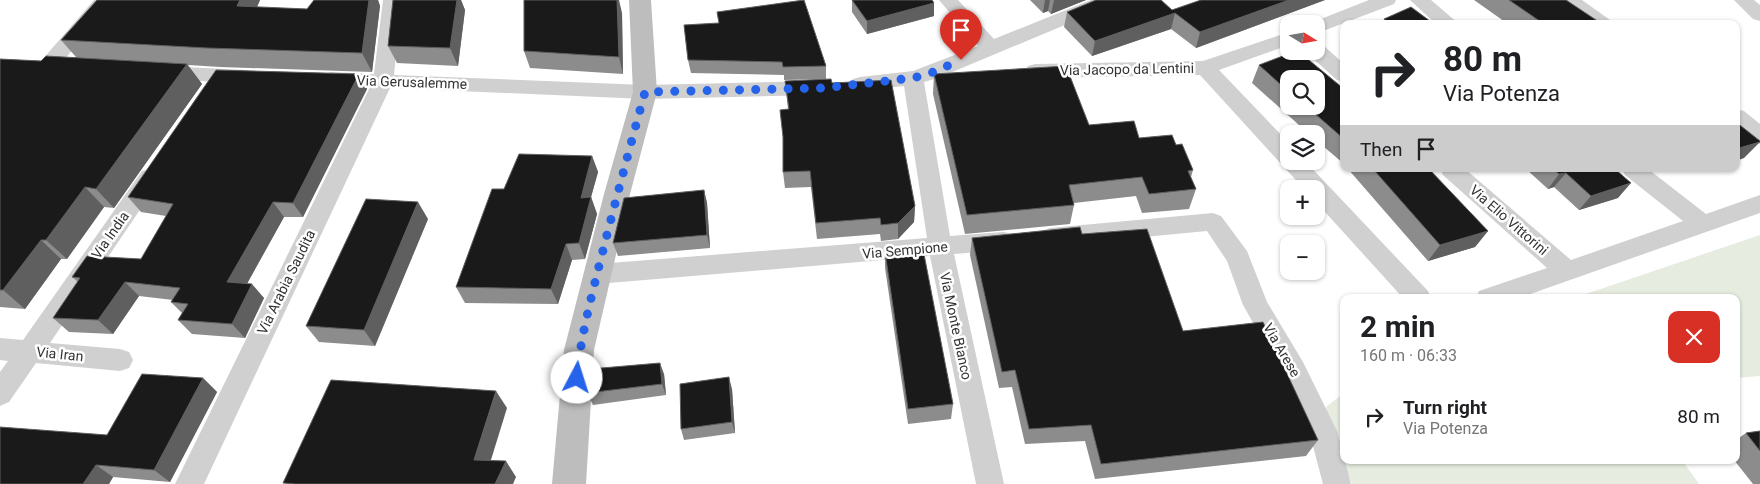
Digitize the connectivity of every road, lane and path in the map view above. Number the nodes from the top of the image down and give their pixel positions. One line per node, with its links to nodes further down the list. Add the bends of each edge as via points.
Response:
1 (104, 0): 17 (street, via 39,65)
2 (392, 0): 27 (street, Via Arabia Saudita)
3 (640, 0): 28 (street)
4 (948, 0): 15 (street)
5 (1108, 0): 15 (street)
6 (1387, 0): 13 (street)
7 (1419, 0): 11 (street)
8 (1569, 0): 12 (street)
9 (1743, 0): 10 (street)
10 (1760, 15)
11 (1444, 20)
12 (1597, 20)
13 (1325, 24)
14 (1280, 41): 18 (street, Via Jacopo da Lentini)
15 (990, 47): 23 (street)
16 (1325, 58): 21 (street)
17 (77, 67)
18 (1206, 68): 20 (street, Via Jacopo da Lentini); 30 (street)
19 (144, 71): 24 (street)
20 (1019, 71)
21 (1340, 71)
22 (980, 72): 23 (street)
23 (922, 75): 28 (street, Via Gerusalemme, via 839,86); 38 (street, Via Monte Bianco)
24 (220, 76): 25 (street); 29 (street)
25 (268, 78)
26 (316, 79): 27 (street, Via Gerusalemme)
27 (383, 81): 28 (street, Via Gerusalemme); 48 (street, Via Arabia Saudita)
28 (645, 92): 40 (street)
29 (203, 101)
30 (1280, 147)
31 (164, 157): 44 (street, Via India)
32 (1300, 170): 41 (street)
33 (1454, 172): 39 (street, Via Elio Vittorini)
34 (1637, 172): 37 (street)
35 (1760, 204): 37 (street)
36 (1213, 222): 38 (street, Via Sempione); 47 (street, Via Arese, via 1238,258 1256,305 1294,370 1323,431)
37 (1703, 224): 39 (street)
38 (940, 248): 40 (street, Via Sempione); 50 (street, Via Monte Bianco)
39 (1566, 270): 42 (street)
40 (598, 274): 49 (street, via 579,350)
41 (1415, 294)
42 (1499, 294)
43 (0, 349): 44 (street, Via Iran)
44 (29, 351): 45 (street, Via Iran); 46 (street, Via India)
45 (120, 360)
46 (0, 394)
47 (1330, 483)
48 (189, 484)
49 (569, 484)
50 (990, 484)

